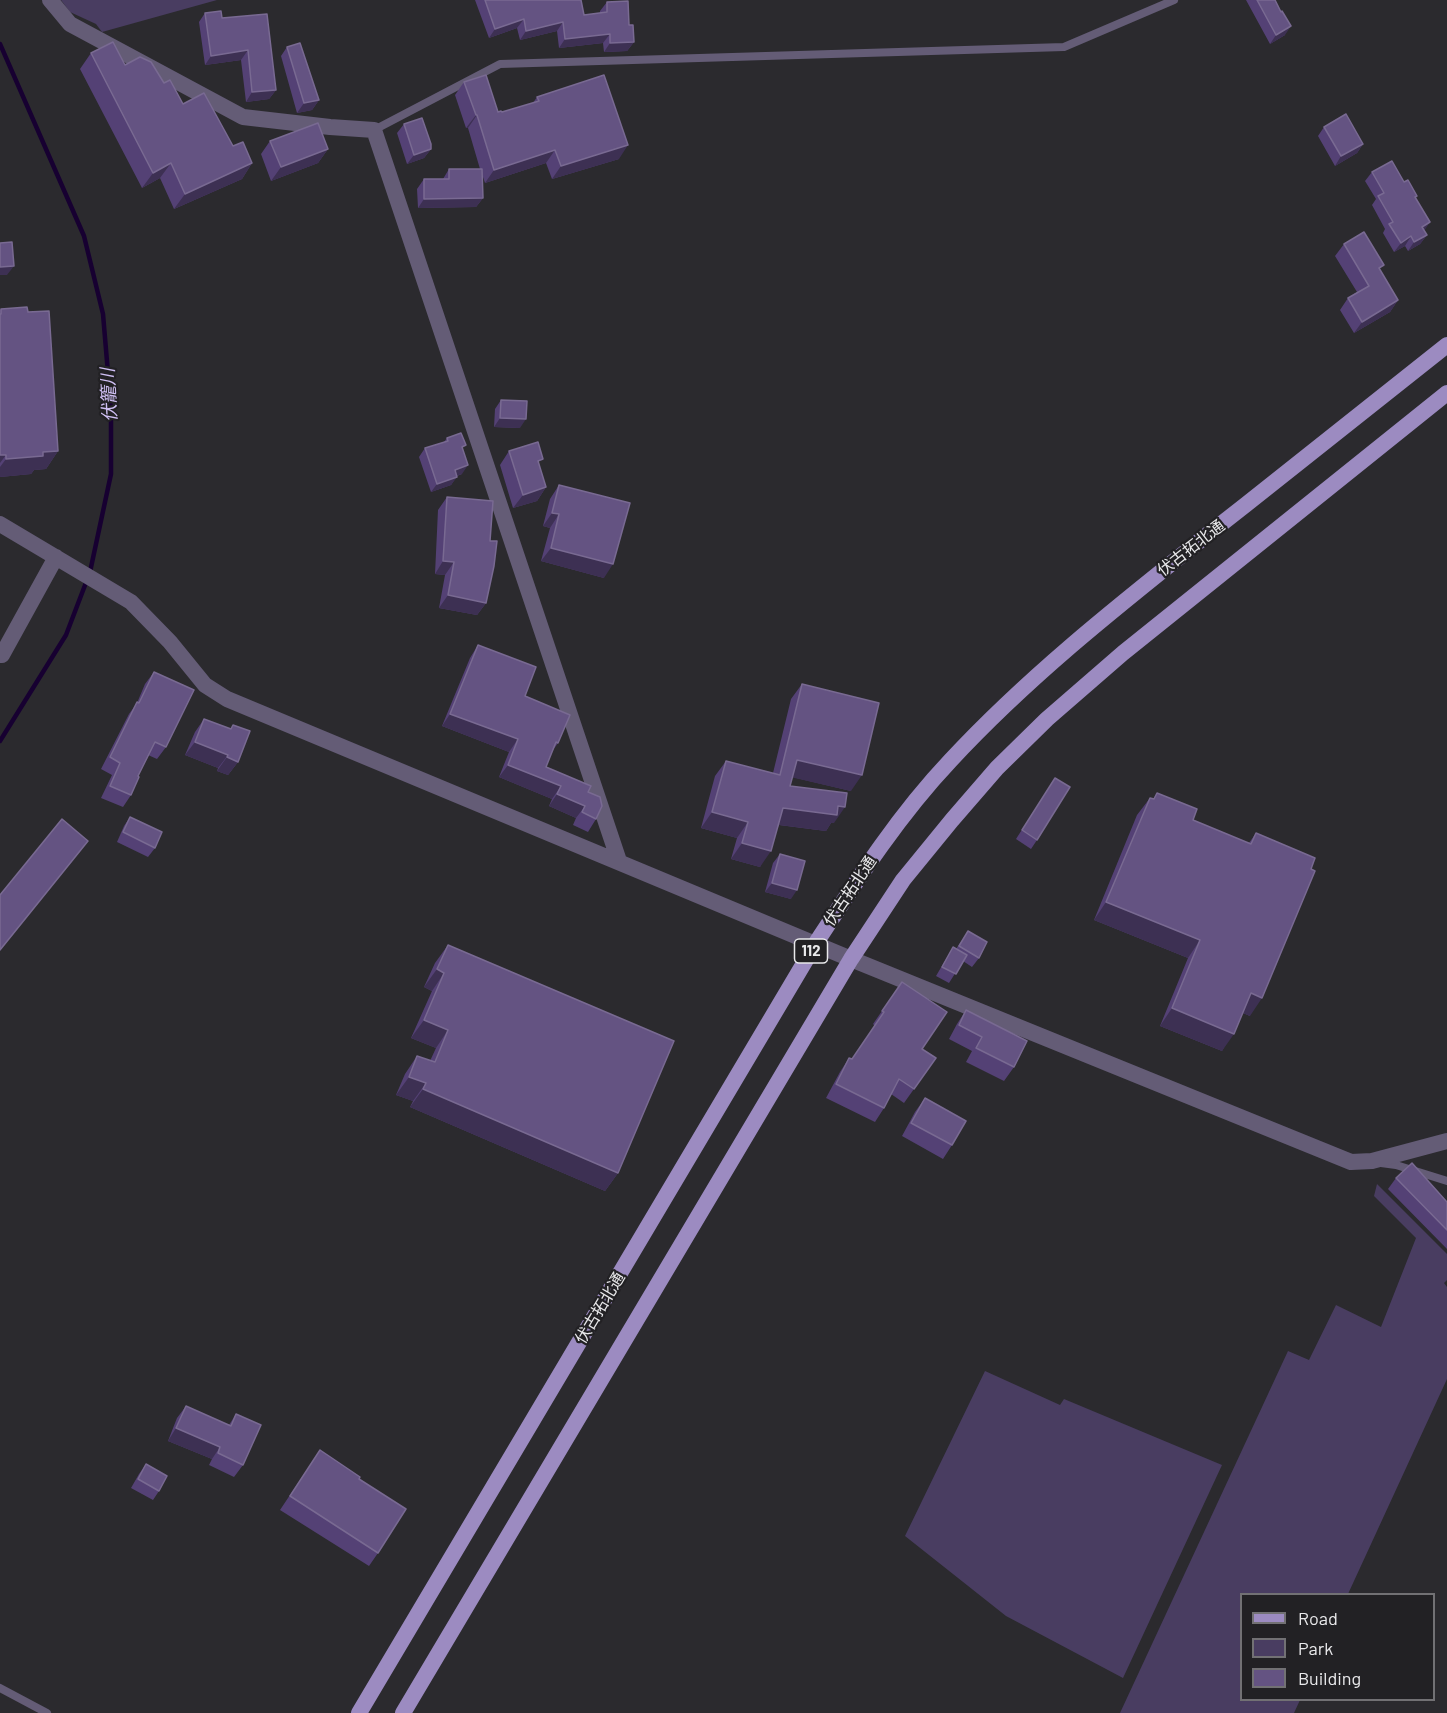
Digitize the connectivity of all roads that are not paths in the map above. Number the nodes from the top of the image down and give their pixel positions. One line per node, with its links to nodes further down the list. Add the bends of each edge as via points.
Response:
1 (50, 0): 3 (street, via 70,24 243,117)
2 (1174, 0): 3 (lane, via 1064,47 501,64)
3 (374, 130): 9 (street)
4 (1447, 345): 10 (main road, 伏古拓北通 / 112, via 1148,582 1002,707 904,815)
5 (1447, 393): 11 (main road, 112, via 1047,719 952,820 903,880)
6 (0, 524): 7 (street)
7 (60, 559): 8 (street); 9 (street, via 131,602 205,685 227,699)
8 (0, 655)
9 (619, 861): 10 (street)
10 (816, 943): 11 (street); 17 (main road, 伏古拓北通 / 112)
11 (851, 959): 13 (street, via 1351,1162); 18 (main road, 112)
12 (1447, 1141): 13 (street)
13 (1372, 1161): 14 (lane)
14 (1447, 1181)
15 (0, 1688): 16 (lane)
16 (47, 1713)
17 (359, 1713)
18 (403, 1713)

